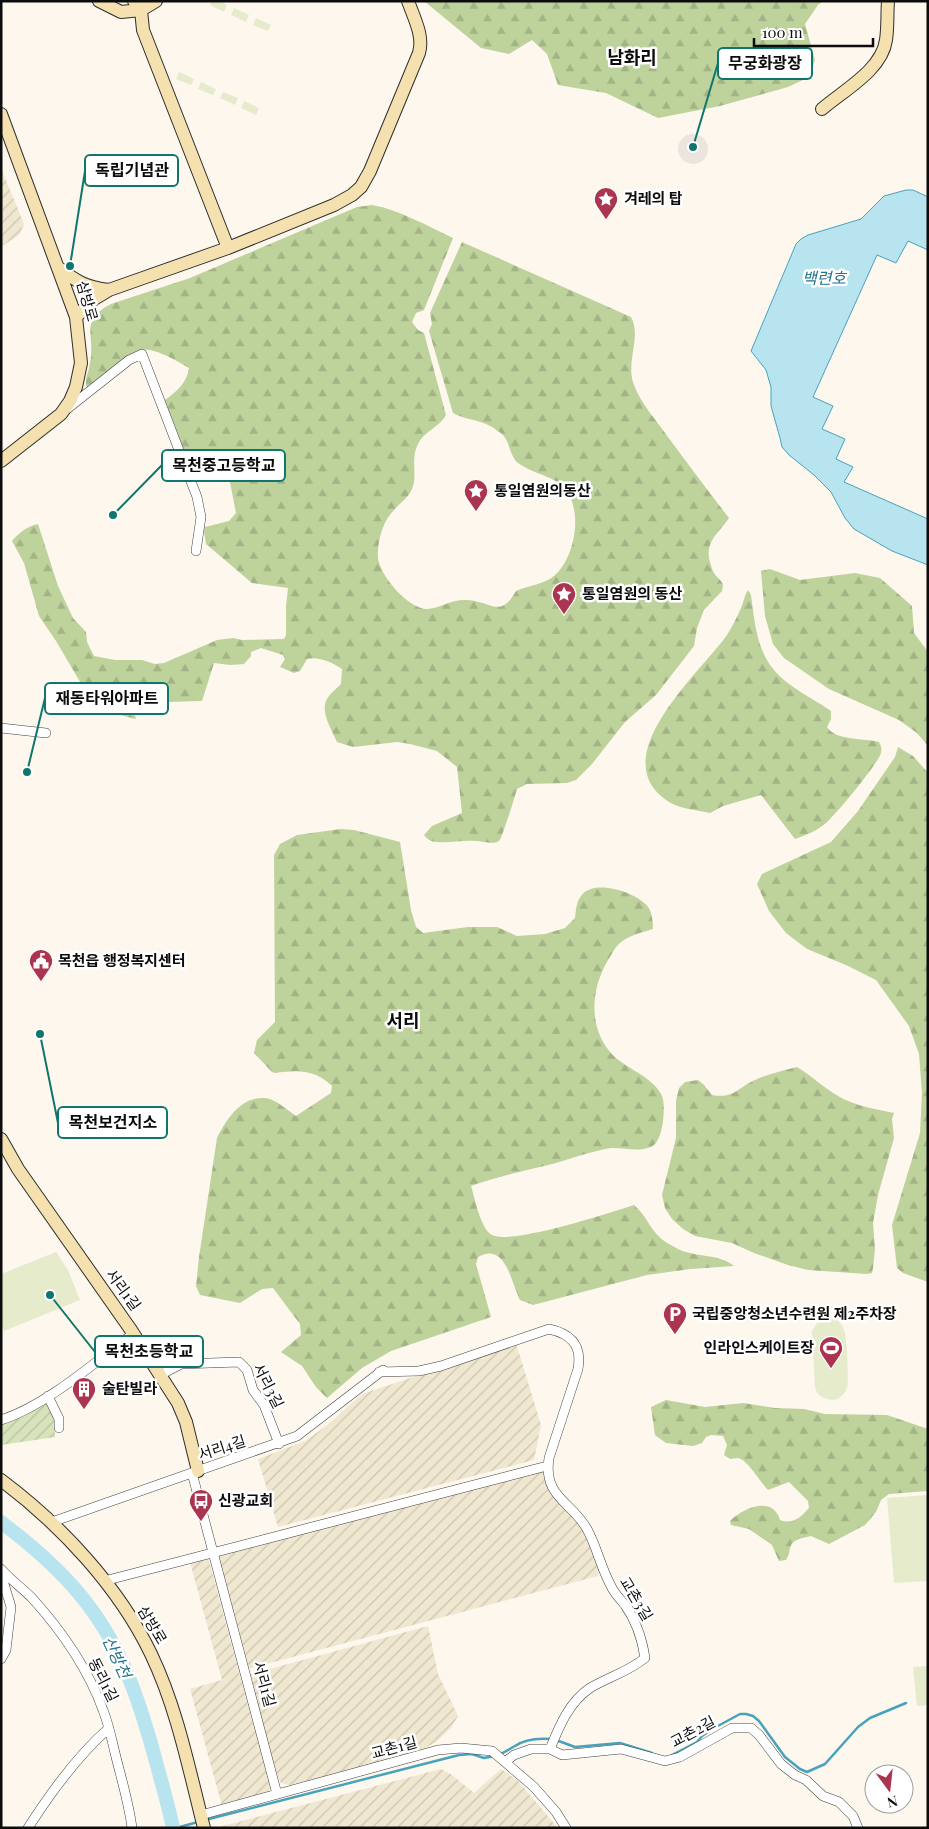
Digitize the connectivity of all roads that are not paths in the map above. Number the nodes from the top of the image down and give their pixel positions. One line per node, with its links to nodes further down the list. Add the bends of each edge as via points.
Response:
1 (99, 1): 7 (street, via 121,12)
2 (112, 1): 7 (street, via 124,7)
3 (128, 1): 7 (street)
4 (156, 1): 7 (street)
5 (408, 1): 10 (street, via 421,46 361,187 334,205)
6 (888, 1): 8 (street, via 886,41 882,54 859,80)
7 (138, 6): 10 (street, via 143,30)
8 (822, 109)
9 (1, 114): 11 (street, 삼방로)
10 (228, 248): 12 (street)
11 (59, 268): 12 (street, via 76,281); 13 (street, 삼방로)
12 (109, 290): 13 (street, via 94,299)
13 (76, 317): 14 (street, 삼방로, via 81,363 76,387)
14 (61, 414): 15 (street, 삼방로); 16 (street, 삼방로, via 142,354 197,497 201,517)
15 (1, 461)
16 (196, 551)
17 (1, 728): 18 (street)
18 (46, 733)
19 (1, 1139): 20 (street, 서리1길, via 34,1193)
20 (134, 1334): 22 (street, 서리1길); 23 (street)
21 (381, 1371): 26 (street, 서리4길, via 298,1436); 27 (street, 교촌3길, via 419,1371 549,1329 563,1333 576,1344 580,1358)
22 (160, 1375): 26 (street, 서리3길, via 181,1364 239,1362 247,1370 252,1390 264,1405); 28 (street, 서리1길, via 178,1402 186,1422)
23 (48, 1396): 24 (street, via 20,1414); 25 (street)
24 (1, 1420)
25 (62, 1421)
26 (279, 1444): 28 (street, 서리4길)
27 (548, 1466): 31 (street); 37 (street, 교촌3길, via 551,1487 579,1516 611,1588 634,1619 644,1658 636,1666 582,1695 567,1713)
28 (195, 1472): 30 (street, 서리4길); 31 (street, 서리1길)
29 (1, 1480): 30 (street, 삼방로)
30 (52, 1522): 34 (street, 삼방로)
31 (212, 1553): 34 (street); 39 (street, 서리1길)
32 (1, 1569): 36 (street, 동리1길, via 31,1597 68,1644 92,1684)
33 (1, 1574): 35 (street, via 11,1607 6,1650)
34 (104, 1581): 40 (street, 삼방로, via 150,1653 173,1713)
35 (1, 1659)
36 (109, 1728): 41 (street, via 52,1792); 42 (street, 동리1길)
37 (551, 1747): 38 (street, 교촌2길, via 531,1749); 44 (street, 교촌2길, via 562,1755 621,1749 665,1761 680,1757 732,1728 751,1728 781,1764 824,1796 839,1802 853,1816)
38 (504, 1760): 39 (street, 교촌1길, via 492,1752 461,1748 438,1750); 43 (street, 교촌1길, via 534,1787)
39 (277, 1794): 40 (street, 교촌1길)
40 (202, 1821)
41 (28, 1828)
42 (132, 1828)
43 (566, 1828)
44 (858, 1828)

